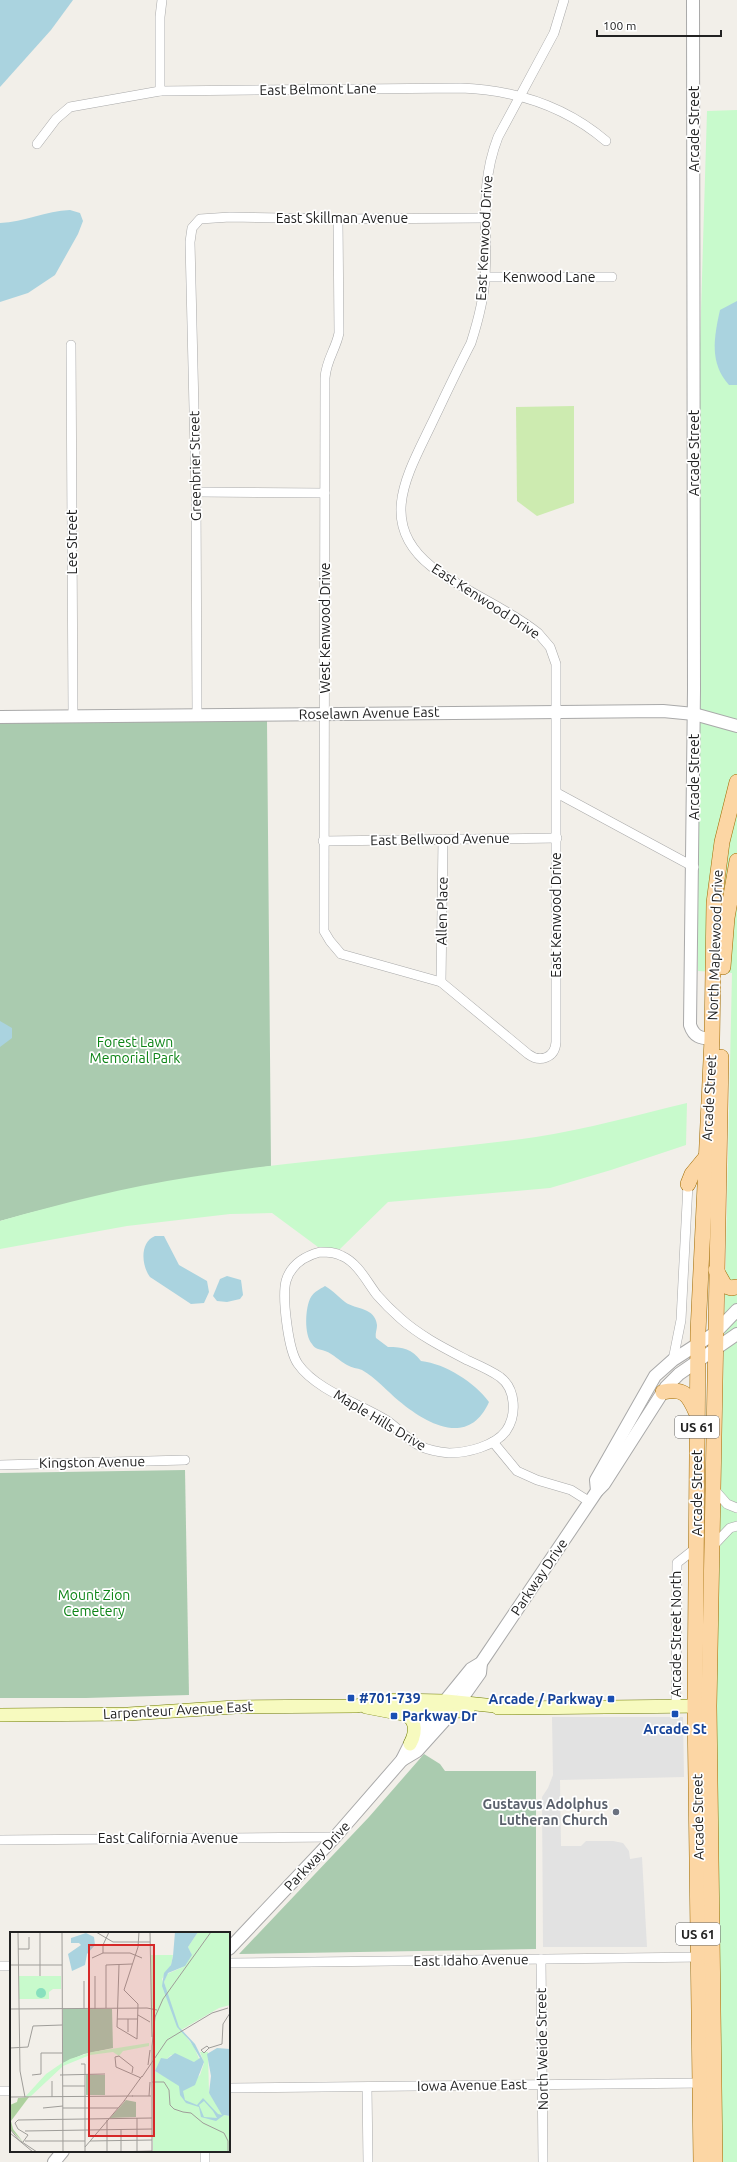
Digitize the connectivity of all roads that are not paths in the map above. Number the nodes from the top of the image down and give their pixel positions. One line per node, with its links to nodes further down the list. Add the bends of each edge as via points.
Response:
1 (162, 0): 4 (street)
2 (564, 0): 5 (street, East Kenwood Drive, via 554,33)
3 (693, 0): 18 (street, Arcade Street)
4 (160, 91): 5 (street, East Belmont Lane, via 461,88); 7 (street, East Belmont Lane, via 70,107 56,119)
5 (520, 97): 6 (street, East Belmont Lane, via 552,106); 8 (street, East Kenwood Drive, via 492,152 486,180)
6 (606, 141)
7 (37, 144)
8 (485, 218): 10 (street, East Skillman Avenue); 12 (street, East Kenwood Drive)
9 (200, 219): 10 (street, East Skillman Avenue); 14 (street, Greenbrier Street, via 192,228 190,242)
10 (338, 219): 15 (street, West Kenwood Drive, via 339,333 326,368)
11 (612, 276): 12 (street, Kenwood Lane)
12 (485, 277): 16 (street, East Kenwood Drive, via 482,302 471,343 405,480 402,516 410,541 425,560 532,628 544,639 556,664)
13 (71, 345): 20 (street, Lee Street)
14 (196, 492): 15 (street); 19 (street, Greenbrier Street)
15 (325, 493): 17 (street, West Kenwood Drive)
16 (557, 711): 17 (street, Roselawn Avenue East); 18 (street, Roselawn Avenue East, via 663,710); 24 (street, East Kenwood Drive)
17 (324, 714): 19 (street, Roselawn Avenue East); 27 (street, West Kenwood Drive)
18 (694, 714): 22 (street, Roselawn Avenue East); 29 (street, Arcade Street)
19 (197, 715): 20 (street, Roselawn Avenue East)
20 (73, 716): 21 (street, Roselawn Avenue East)
21 (0, 717)
22 (737, 726)
23 (737, 782): 31 (main road, North Maplewood Drive / US 61, via 722,842 714,903)
24 (557, 793): 25 (street, East Kenwood Drive); 29 (street)
25 (557, 838): 26 (street, East Bellwood Avenue); 30 (street, East Kenwood Drive, via 556,1042 552,1054 544,1059 533,1058)
26 (443, 839): 27 (street, East Bellwood Avenue); 30 (street, Allen Place)
27 (323, 840): 30 (street, West Kenwood Drive, via 323,925 326,936 334,947 341,954)
28 (737, 861): 31 (main road, North Maplewood Drive / US 61, via 724,954)
29 (694, 867): 31 (street, Arcade Street, via 690,1025 692,1033 700,1038)
30 (441, 982)
31 (717, 1039): 32 (main road, Arcade Street / US 61)
32 (710, 1150): 33 (main road, via 692,1174); 34 (main road, Arcade Street / US 61); 39 (main road, Arcade Street / US 61)
33 (688, 1184): 41 (street, via 681,1320)
34 (716, 1270): 35 (main road, via 725,1286); 37 (main road, Arcade Street / US 61)
35 (737, 1287)
36 (737, 1310): 37 (street, Parkway Drive)
37 (715, 1333): 39 (street, Parkway Drive); 40 (main road, Arcade Street / US 61)
38 (737, 1334): 40 (street, Parkway Drive)
39 (698, 1343): 41 (street, Parkway Drive); 42 (main road, Arcade Street / US 61)
40 (714, 1350): 42 (street, Parkway Drive); 48 (main road, Arcade Street / US 61)
41 (673, 1360): 49 (street, Parkway Drive, via 655,1376 642,1397 596,1480)
42 (698, 1361): 43 (street, Parkway Drive, via 679,1374); 44 (main road, Arcade Street / US 61)
43 (663, 1392): 44 (main road, via 681,1391 689,1397); 49 (street, Parkway Drive)
44 (697, 1414): 53 (main road, Arcade Street / US 61)
45 (493, 1442): 45 (street, Maple Hills Drive, via 510,1425 513,1415 511,1394 500,1377 415,1330 388,1307 355,1265 344,1256 320,1252 298,1262 286,1281 288,1340 297,1364 305,1373 323,1386 387,1421 420,1446 436,1452 465,1451); 50 (street, via 517,1471 571,1490)
46 (185, 1460): 47 (street, Kingston Avenue)
47 (0, 1465)
48 (712, 1487): 51 (street, via 727,1504); 54 (main road, Arcade Street / US 61)
49 (597, 1491): 50 (street, Parkway Drive)
50 (590, 1502): 56 (street, Parkway Drive, via 481,1663 480,1673)
51 (737, 1508)
52 (737, 1526): 54 (street, via 730,1528)
53 (696, 1548): 57 (street, Arcade Street North, via 677,1563); 58 (main road, Arcade Street / US 61)
54 (712, 1548): 58 (main road, Arcade Street / US 61)
55 (356, 1706): 56 (main road, Larpenteur Avenue East, via 392,1700); 59 (main road, Larpenteur Avenue East); 60 (main road, Larpenteur Avenue East, via 235,1707 122,1714)
56 (449, 1706): 57 (main road, Larpenteur Avenue East); 59 (main road, Larpenteur Avenue East); 61 (street, Parkway Drive); 62 (street, Parkway Drive, via 417,1750)
57 (676, 1706): 58 (main road, Larpenteur Avenue East)
58 (702, 1706): 66 (main road, Arcade Street / US 61)
59 (392, 1712): 61 (main road, via 406,1715 413,1721 415,1730)
60 (0, 1715)
61 (410, 1744): 62 (street, Parkway Drive)
62 (402, 1760): 63 (street, Parkway Drive)
63 (335, 1837): 64 (street, East California Avenue); 65 (street, Parkway Drive)
64 (0, 1840)
65 (230, 1948)
66 (706, 1957): 67 (street, East Idaho Avenue); 69 (main road, Arcade Street / US 61)
67 (541, 1959): 68 (street, East Idaho Avenue); 70 (street, North Weide Street)
68 (230, 1963)
69 (707, 2083): 70 (street, Iowa Avenue East); 77 (main road, Arcade Street / US 61); 78 (main road, Arcade Street / US 61)
70 (542, 2085): 71 (street, Iowa Avenue East); 76 (street, North Weide Street)
71 (367, 2087): 72 (street, Iowa Avenue East); 75 (street)
72 (230, 2088)
73 (62, 2152): 74 (street)
74 (54, 2162)
75 (368, 2162)
76 (543, 2162)
77 (701, 2162)
78 (715, 2162)

